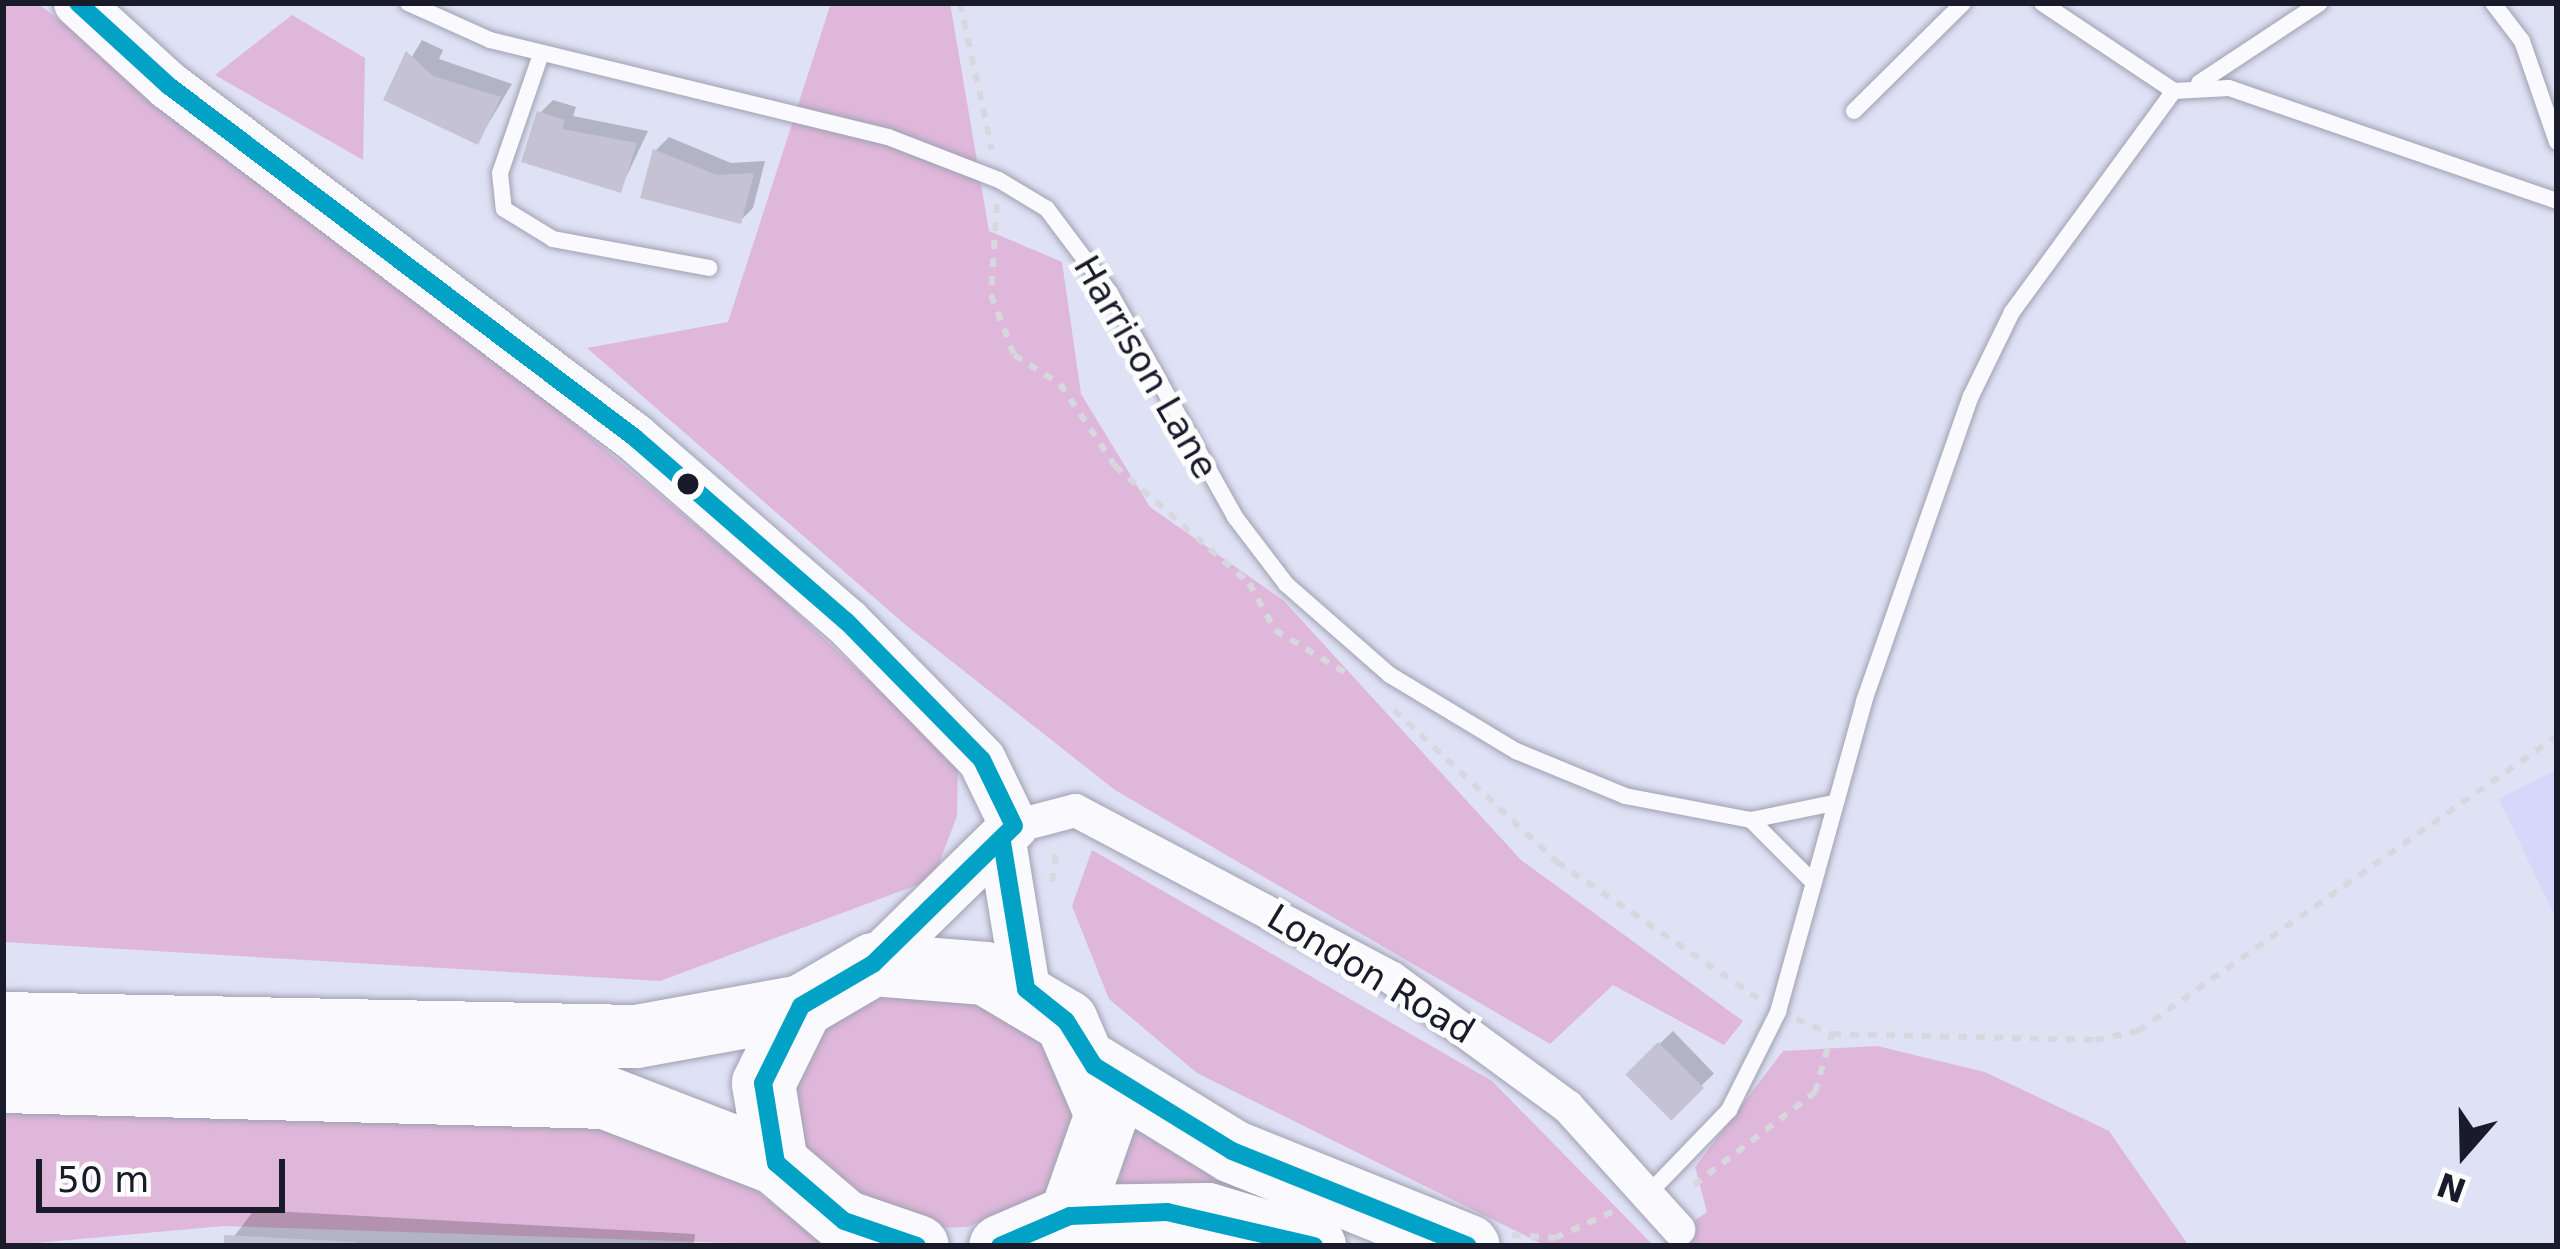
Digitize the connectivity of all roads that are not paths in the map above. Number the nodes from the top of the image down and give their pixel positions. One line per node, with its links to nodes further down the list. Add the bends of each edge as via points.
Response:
1 (78, 3): 16 (main road, via 169,86 634,437 846,621 982,760)
2 (408, 3): 7 (lane, Harrison Lane)
3 (1963, 3): 10 (lane)
4 (2042, 3): 9 (lane)
5 (2320, 3): 8 (lane)
6 (2493, 3): 11 (lane, via 2515,27)
7 (541, 54): 13 (lane, via 500,173 504,209 553,239); 15 (lane, Harrison Lane, via 888,137 999,180 1047,209 1235,517 1336,632 1443,710 1574,778)
8 (2199, 82): 9 (lane); 12 (lane, via 2514,177)
9 (2174, 91): 14 (lane, via 2012,312 1971,396)
10 (1854, 111)
11 (2557, 142)
12 (2557, 201)
13 (709, 268)
14 (1834, 802): 15 (lane, Harrison Lane); 17 (lane)
15 (1751, 820): 17 (lane)
16 (1008, 834): 18 (main road); 19 (main road); 25 (street, London Road, via 1068,809 1392,978 1567,1106)
17 (1811, 880): 25 (lane, via 1778,1012 1729,1110)
18 (873, 964): 19 (highway, via 927,963); 20 (highway)
19 (1027, 989): 22 (highway, via 1066,1021)
20 (801, 1006): 21 (highway, via 636,1036); 24 (highway, via 764,1084)
21 (3, 1022)
22 (1094, 1066): 26 (highway, via 1106,1114); 31 (highway, via 1232,1150)
23 (3, 1081): 24 (highway, via 605,1097)
24 (776, 1163): 27 (highway)
25 (1662, 1210)
26 (1070, 1216): 29 (highway); 30 (highway, via 1207,1214)
27 (850, 1233): 28 (highway)
28 (917, 1246)
29 (1000, 1246)
30 (1314, 1246)
31 (1468, 1246)

